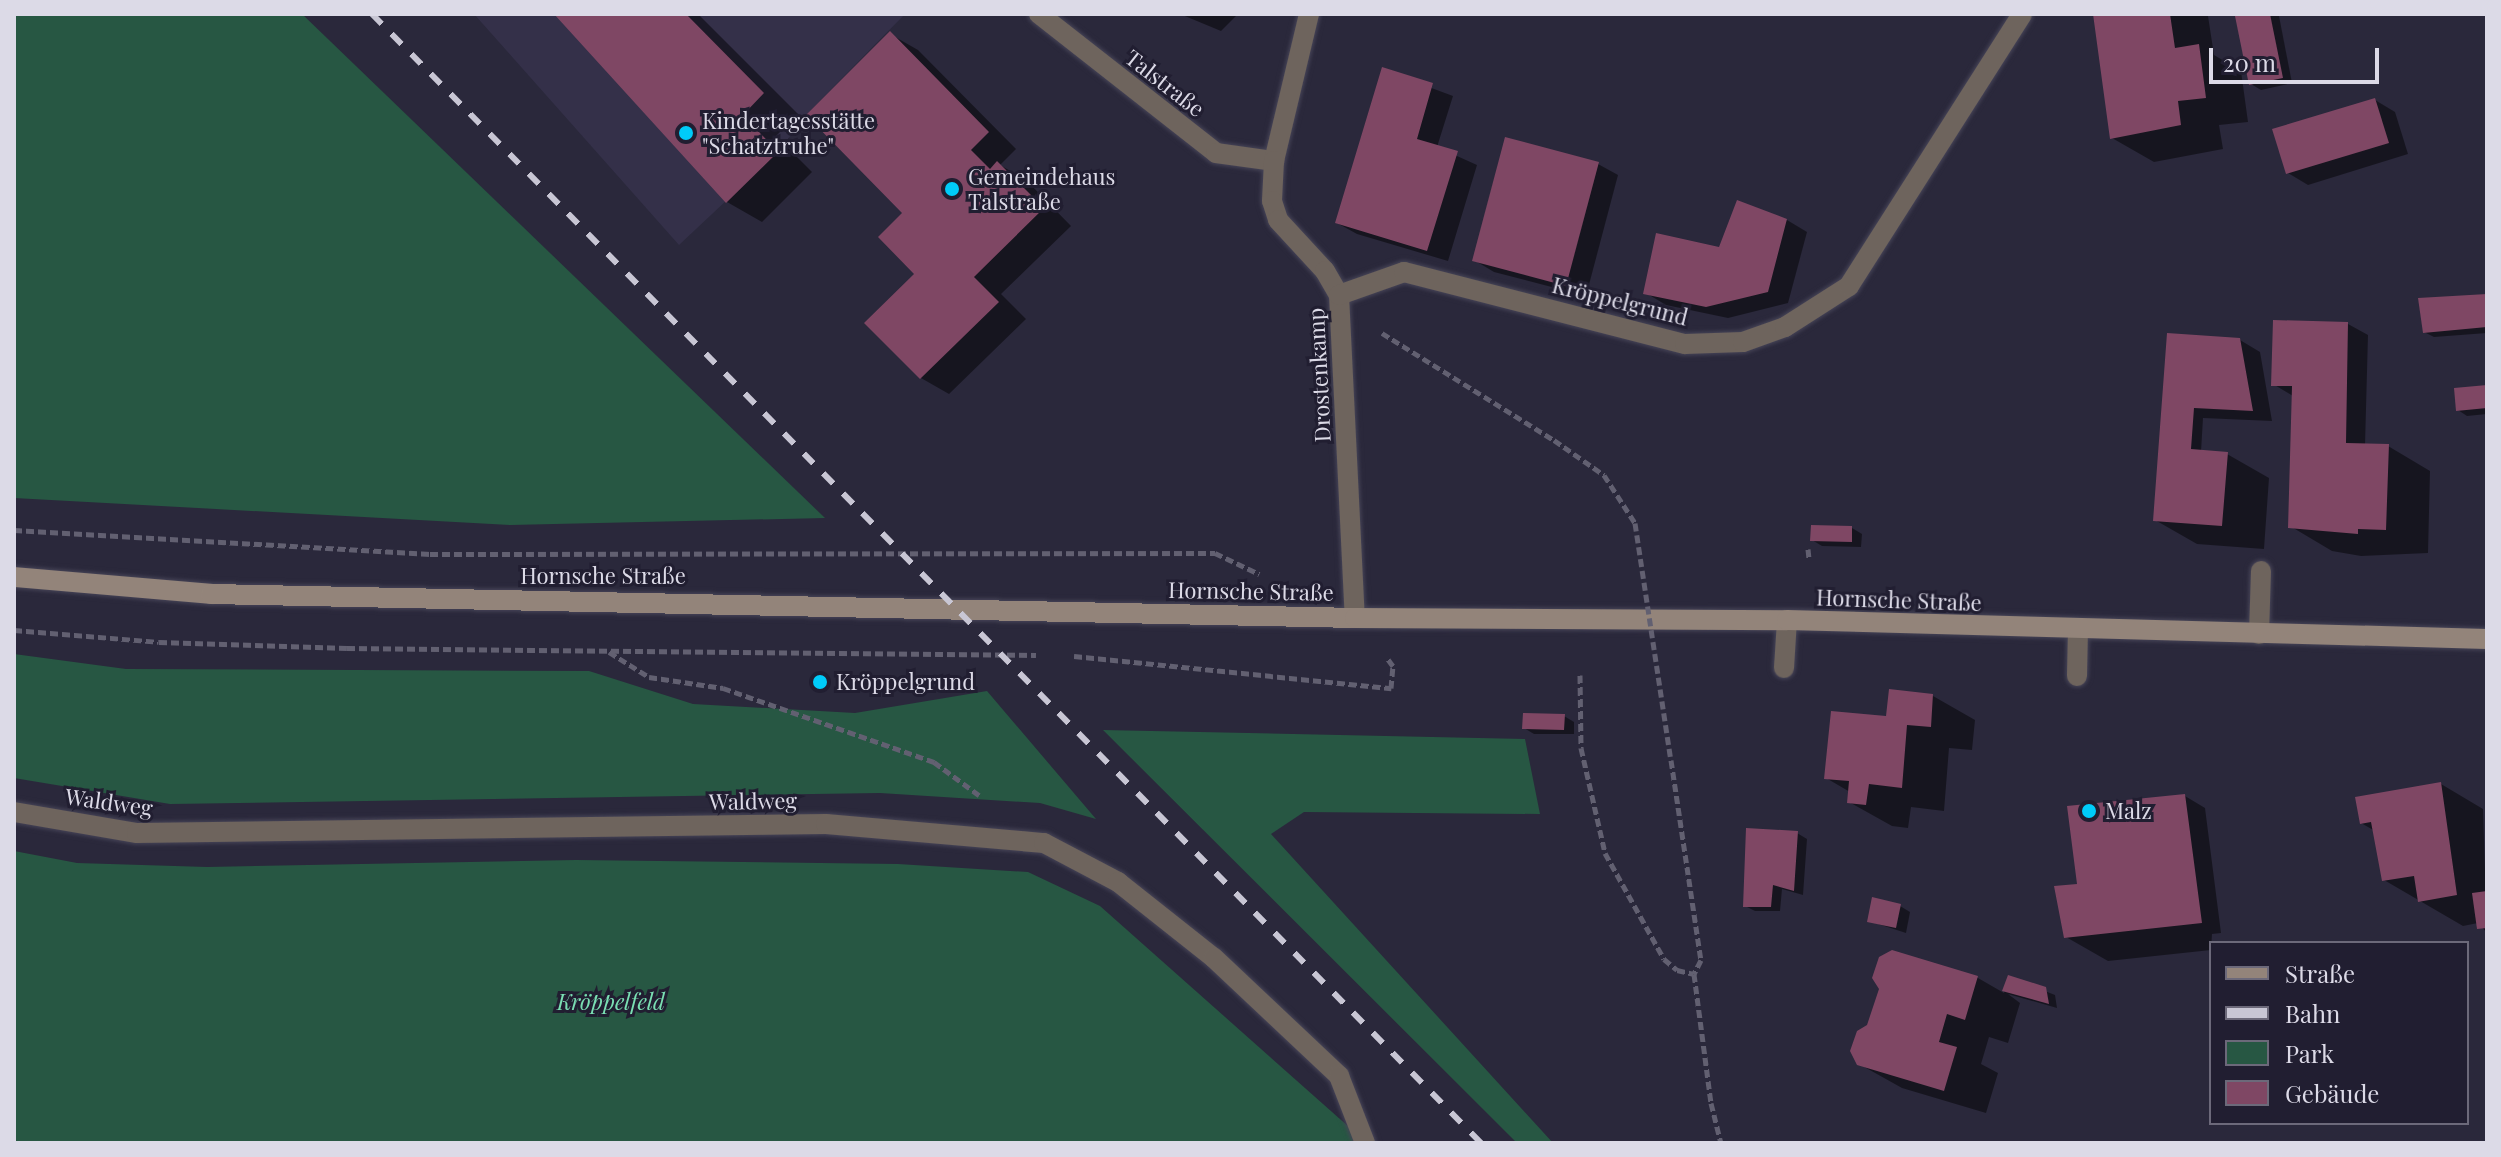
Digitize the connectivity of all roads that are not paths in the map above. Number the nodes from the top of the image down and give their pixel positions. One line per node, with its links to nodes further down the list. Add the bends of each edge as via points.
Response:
1 (1039, 14): 4 (street, Talstraße, via 1216,153)
2 (1309, 14): 4 (street, Drostenkamp)
3 (2022, 14): 5 (street, Kröppelgrund, via 1849,286 1785,327 1743,342 1685,344 1404,272)
4 (1274, 161): 5 (street, Drostenkamp, via 1272,201 1278,220 1325,271)
5 (1339, 295): 8 (street, Drostenkamp)
6 (2261, 571): 11 (street)
7 (14, 577): 8 (main road, Hornsche Straße, via 211,594)
8 (1355, 618): 9 (main road, Hornsche Straße)
9 (1787, 620): 10 (main road, Hornsche Straße); 13 (street)
10 (2078, 630): 11 (main road, Hornsche Straße); 14 (street)
11 (2259, 634): 12 (main road, Hornsche Straße)
12 (2487, 639)
13 (1784, 668)
14 (2077, 676)
15 (14, 812): 16 (street, Waldweg, via 137,833 826,824 1044,843 1118,882 1214,958 1339,1076)
16 (1365, 1143)

